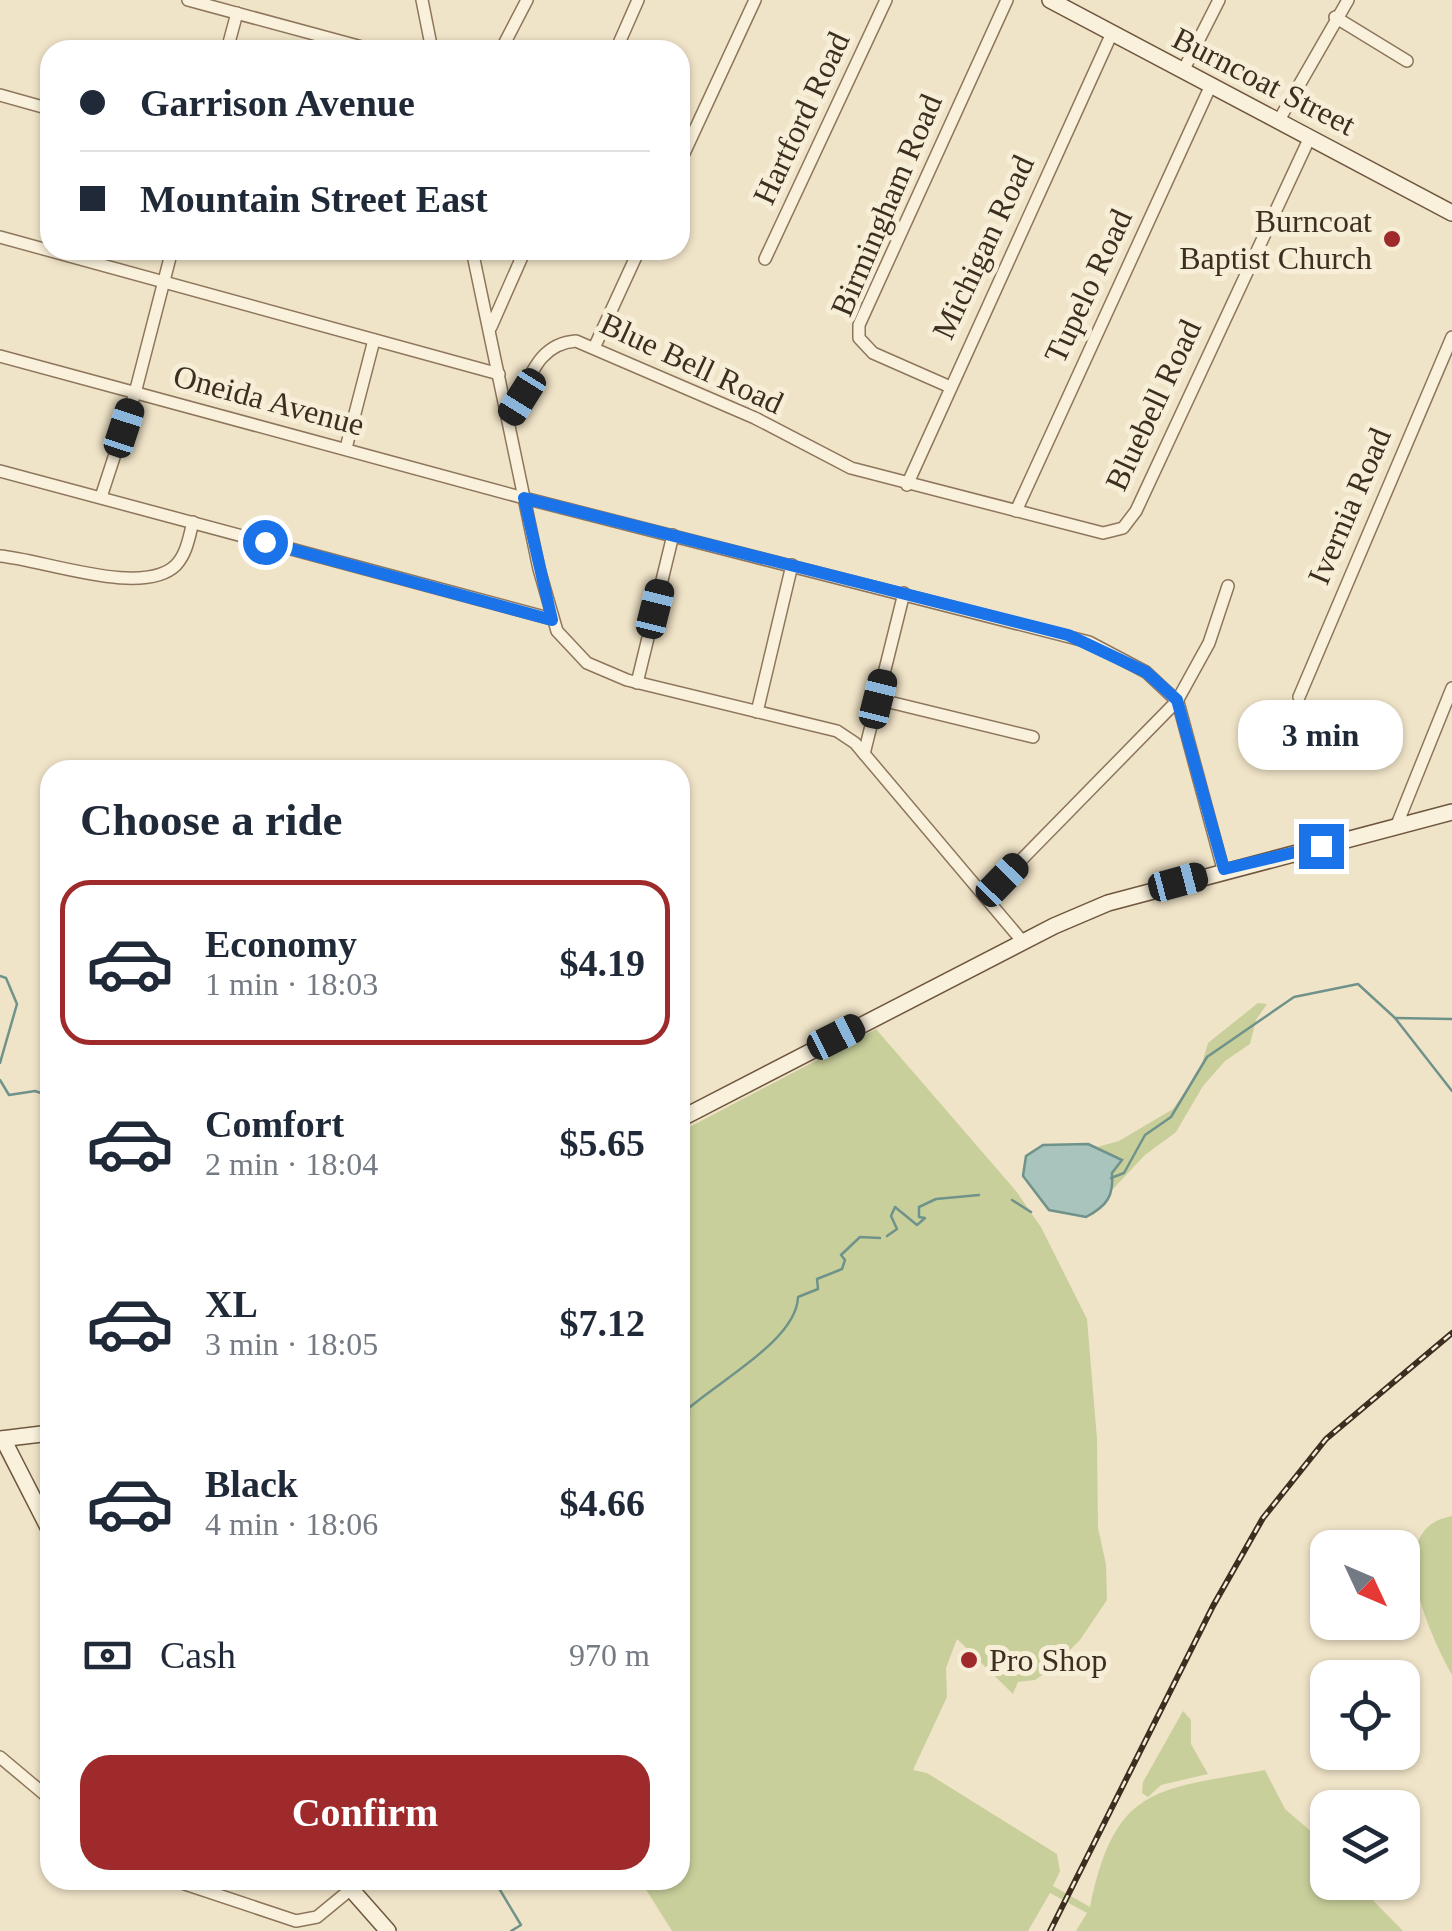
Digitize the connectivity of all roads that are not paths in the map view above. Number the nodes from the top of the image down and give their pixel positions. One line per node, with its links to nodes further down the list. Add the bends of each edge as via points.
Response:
1 (188, 0): 11 (street)
2 (422, 0): 16 (street)
3 (527, 0): 17 (street)
4 (638, 0): 18 (street)
5 (755, 0): 26 (street)
6 (886, 0): 35 (street, Hartford Road)
7 (1006, 0): 43 (street, Birmingham Road, via 859,325 858,338 870,350)
8 (1050, 0): 13 (main road, Burncoat Street)
9 (1219, 0): 20 (street)
10 (1348, 0): 12 (street)
11 (237, 13): 14 (street); 15 (street)
12 (1334, 17): 19 (street); 24 (street)
13 (1112, 33): 20 (main road, Burncoat Street); 43 (street, Michigan Road)
14 (230, 40)
15 (336, 40)
16 (430, 40)
17 (506, 40)
18 (620, 40)
19 (1408, 61)
20 (1183, 71): 21 (main road, Burncoat Street)
21 (1211, 85): 24 (main road, Burncoat Street); 52 (street, Tupelo Road)
22 (0, 96): 23 (street)
23 (40, 106)
24 (1279, 120): 25 (main road, Burncoat Street)
25 (1310, 137): 27 (main road, Burncoat Street); 52 (street, Bluebell Road, via 1129,520 1103,533)
26 (690, 140)
27 (1452, 213)
28 (0, 237): 29 (street)
29 (40, 248)
30 (87, 260): 36 (street)
31 (169, 260): 36 (street)
32 (474, 260): 37 (street)
33 (521, 260): 37 (street)
34 (634, 260): 40 (street)
35 (765, 260)
36 (162, 280): 39 (street); 44 (street)
37 (491, 326): 42 (street)
38 (1452, 338): 62 (street, Ivernia Road)
39 (374, 340): 42 (street); 46 (street)
40 (594, 348): 45 (street, Blue Bell Road, via 576,340 555,342); 47 (street, Blue Bell Road)
41 (0, 356): 44 (street, Oneida Avenue)
42 (499, 374): 45 (street)
43 (948, 386): 49 (street, Michigan Road)
44 (134, 393): 46 (street, Oneida Avenue); 50 (street)
45 (510, 416): 51 (street)
46 (346, 448): 51 (street, Oneida Avenue)
47 (829, 458): 49 (street, Bluebell Road)
48 (0, 471): 50 (street)
49 (907, 486): 52 (street, Bluebell Road)
50 (101, 497): 53 (street)
51 (524, 498): 54 (street, Oneida Avenue); 59 (street)
52 (1016, 511)
53 (194, 522): 55 (street, via 173,568 150,575 113,579); 59 (street)
54 (673, 535): 56 (street, Oneida Avenue); 60 (street)
55 (0, 556)
56 (792, 565): 58 (street, Oneida Avenue); 65 (street)
57 (1228, 586): 64 (street, via 1209,643)
58 (904, 594): 63 (street); 64 (street, Oneida Avenue, via 1066,635 1146,672)
59 (552, 620): 60 (street, via 587,662)
60 (638, 683): 65 (street)
61 (1452, 688): 69 (street)
62 (1299, 697)
63 (878, 699): 66 (street); 67 (street)
64 (1177, 700): 70 (street); 71 (street)
65 (757, 712): 67 (street, via 838,731)
66 (1033, 737)
67 (864, 754): 71 (street)
68 (1452, 812): 69 (main road)
69 (1396, 827): 70 (main road)
70 (1224, 869): 72 (main road, via 1108,903)
71 (985, 897): 72 (street)
72 (1023, 942): 73 (main road)
73 (690, 1114)
74 (40, 1434): 75 (main road)
75 (1, 1439): 76 (main road)
76 (40, 1512)
77 (3, 1764): 78 (street)
78 (40, 1792)
79 (203, 1890): 80 (street, via 296,1921 317,1916)
80 (341, 1890)
81 (352, 1890): 82 (main road)
82 (388, 1931)

